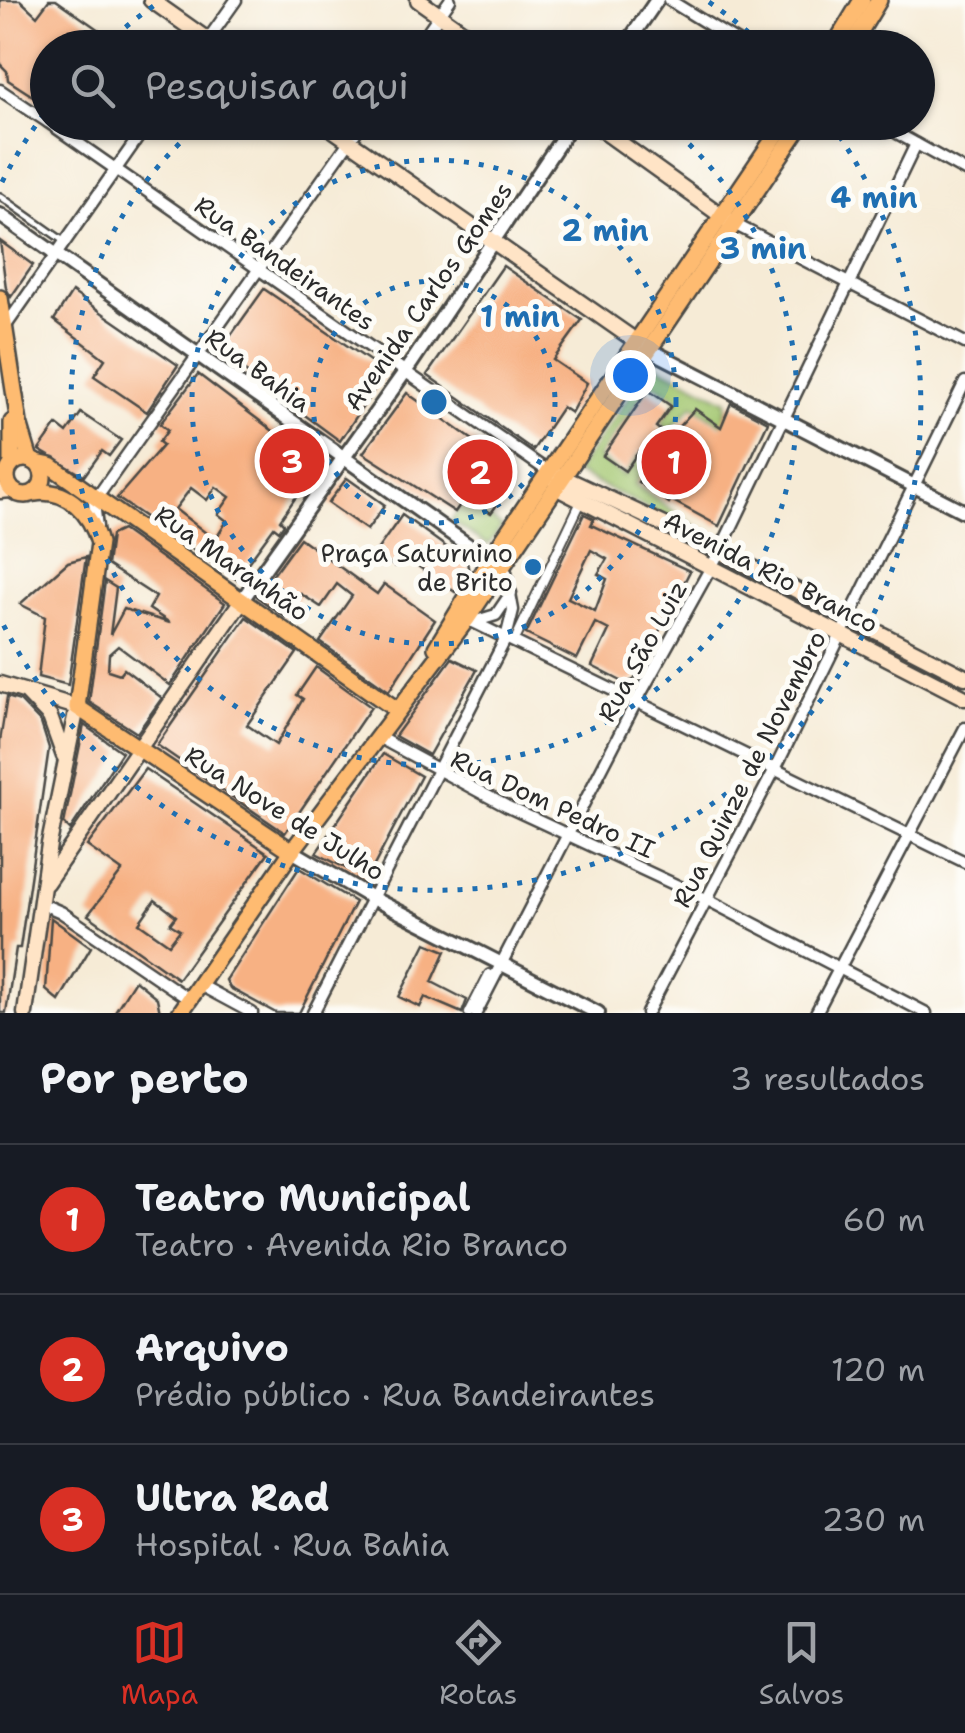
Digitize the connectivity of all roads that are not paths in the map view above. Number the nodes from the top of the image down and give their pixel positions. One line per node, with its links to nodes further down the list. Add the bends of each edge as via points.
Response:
1 (151, 0): 10 (main road)
2 (236, 0): 11 (street)
3 (418, 0): 9 (main road)
4 (450, 0): 9 (street)
5 (657, 0): 14 (street)
6 (669, 0): 15 (street)
7 (862, 0): 16 (main road)
8 (879, 0): 17 (main road)
9 (439, 15): 12 (street); 13 (main road)
10 (190, 30)
11 (219, 30)
12 (429, 30)
13 (460, 30)
14 (636, 30)
15 (718, 30)
16 (844, 30)
17 (861, 30)
18 (0, 90): 19 (street, Rua Bandeirantes)
19 (30, 110)
20 (73, 140): 30 (street, Rua Bandeirantes)
21 (137, 140): 30 (street)
22 (346, 140): 28 (main road)
23 (561, 140): 35 (street, Avenida Carlos Gomes)
24 (617, 140): 34 (main road)
25 (775, 140): 34 (main road)
26 (790, 140): 34 (main road)
27 (909, 140): 29 (street)
28 (349, 142): 35 (main road); 37 (street)
29 (916, 144): 31 (street); 38 (street, Rua São Luiz)
30 (115, 170): 36 (street); 37 (street, Rua Bandeirantes)
31 (965, 170)
32 (0, 196): 36 (lane)
33 (0, 215): 36 (street, Rua Bahia)
34 (730, 221): 38 (street); 43 (main road)
35 (493, 246): 43 (main road); 45 (street, Avenida Carlos Gomes)
36 (60, 248): 40 (street); 44 (street, Rua Bahia)
37 (258, 268): 44 (street); 45 (street, Rua Bandeirantes)
38 (847, 283): 42 (street); 47 (street, Rua São Luiz)
39 (0, 301): 40 (street, via 9,310); 41 (main road)
40 (21, 304): 41 (street)
41 (2, 333): 49 (main road, via 19,423); 50 (main road, via 13,426)
42 (965, 343)
43 (643, 346): 47 (street); 51 (main road)
44 (198, 355): 48 (street, Rua Bahia); 55 (street)
45 (406, 371): 48 (street, Avenida Carlos Gomes); 51 (street, Rua Bandeirantes)
46 (965, 382): 52 (street, Rua Quinze de Novembro)
47 (786, 417): 52 (street); 60 (street, Rua São Luiz)
48 (342, 458): 61 (street, Rua Bahia); 65 (street, Avenida Carlos Gomes)
49 (34, 462): 50 (main road); 54 (main road, via 43,475); 55 (main road, Rua Maranhão)
50 (7, 469): 53 (main road)
51 (555, 477): 60 (main road, Avenida Rio Branco); 61 (main road); 62 (main road, Avenida Rio Branco, via 563,491)
52 (912, 484): 57 (street); 67 (street, Rua Quinze de Novembro)
53 (6, 491): 54 (main road)
54 (35, 493): 59 (main road, via 51,492 84,511)
55 (96, 498): 58 (main road, Rua Maranhão); 59 (street)
56 (579, 506): 70 (street)
57 (965, 512)
58 (132, 524): 59 (main road, via 114,523); 65 (main road, Rua Maranhão)
59 (99, 542): 76 (main road)
60 (720, 551): 62 (street, Rua São Luiz); 67 (main road, Avenida Rio Branco)
61 (494, 564): 63 (main road); 64 (street, via 506,572); 66 (main road)
62 (712, 567): 69 (main road, Avenida Rio Branco); 75 (street, Rua São Luiz)
63 (476, 582): 66 (street); 71 (main road)
64 (512, 592): 68 (street); 70 (street)
65 (242, 600): 77 (main road, Rua Maranhão); 80 (main road, Avenida Carlos Gomes)
66 (472, 615): 68 (street); 68 (street); 70 (street); 71 (main road)
67 (848, 616): 69 (street, Rua Quinze de Novembro); 72 (main road, Avenida Rio Branco)
68 (486, 620): 70 (street)
69 (840, 633): 74 (main road, Avenida Rio Branco); 82 (street, Rua Quinze de Novembro)
70 (508, 636): 75 (street); 83 (street)
71 (428, 666): 77 (main road)
72 (965, 677)
73 (7, 685): 76 (main road, Rua Nove de Julho); 81 (main road, via 36,700 50,717)
74 (965, 698)
75 (637, 700): 82 (street); 85 (street, Rua São Luiz)
76 (77, 707): 80 (main road, Rua Nove de Julho); 81 (main road)
77 (397, 710): 79 (main road)
78 (965, 728): 86 (street)
79 (378, 737): 83 (street, Rua Dom Pedro II); 88 (main road)
80 (140, 749): 87 (main road, Avenida Carlos Gomes); 88 (main road, Rua Nove de Julho)
81 (65, 768): 84 (main road)
82 (775, 769): 86 (street); 92 (street, Rua Quinze de Novembro)
83 (436, 770): 85 (street, Rua Dom Pedro II); 91 (street)
84 (56, 810): 87 (main road, via 61,837); 90 (main road)
85 (568, 834): 92 (street, Rua Dom Pedro II); 93 (street, Rua São Luiz)
86 (911, 836): 89 (street); 94 (street)
87 (78, 838): 90 (main road, Avenida Carlos Gomes)
88 (292, 852): 91 (street, Rua Nove de Julho); 96 (main road)
89 (965, 862)
90 (41, 896): 97 (street); 98 (main road)
91 (372, 898): 93 (street, Rua Nove de Julho); 100 (street)
92 (706, 898): 94 (street, Rua Dom Pedro II); 103 (street, Rua Quinze de Novembro)
93 (501, 964): 101 (street, Rua São Luiz); 102 (street, Rua Nove de Julho)
94 (841, 967): 104 (street); 105 (street, Rua Dom Pedro II)
95 (489, 974): 101 (street)
96 (200, 985): 97 (main road); 99 (street)
97 (185, 1006)
98 (25, 1013)
99 (252, 1013)
100 (313, 1013)
101 (472, 1013)
102 (598, 1013)
103 (648, 1013)
104 (816, 1013)
105 (926, 1013)

